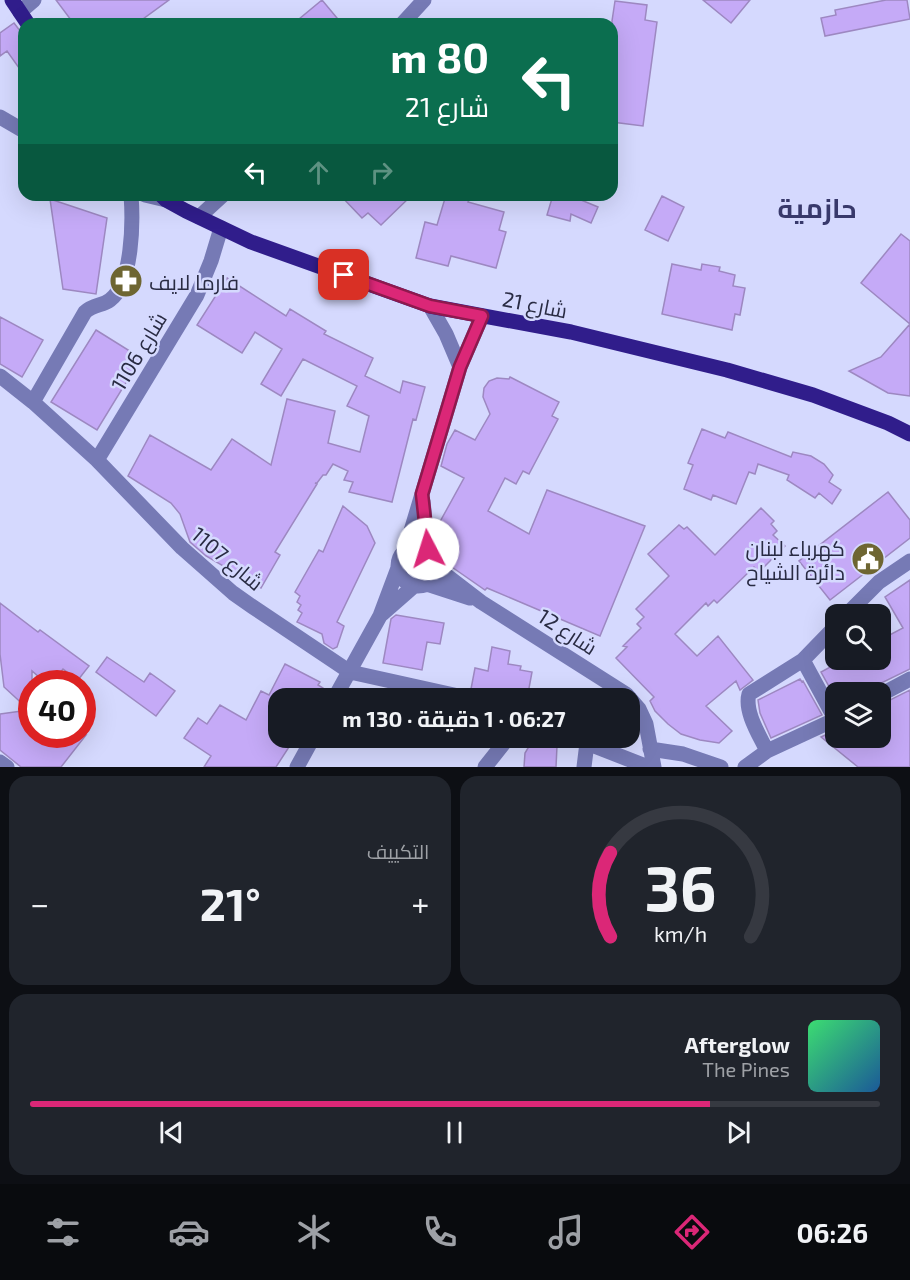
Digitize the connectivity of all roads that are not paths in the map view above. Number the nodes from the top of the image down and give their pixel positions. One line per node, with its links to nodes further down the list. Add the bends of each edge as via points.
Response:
1 (34, 0): 3 (street)
2 (424, 0): 4 (street)
3 (20, 12)
4 (408, 18)
5 (0, 117): 6 (street)
6 (18, 128)
7 (131, 201): 16 (street, via 133,226 119,289 111,300 85,312)
8 (169, 201): 10 (main road, شارع 21)
9 (216, 201): 10 (street)
10 (199, 217): 11 (main road, شارع 21)
11 (222, 228): 12 (main road, شارع 21, via 279,253); 18 (street, شارع 1106, via 196,295)
12 (430, 306): 13 (main road, شارع 21); 14 (street)
13 (482, 316): 14 (street); 17 (main road, شارع 21, via 571,332 727,370 813,394)
14 (460, 367): 19 (street)
15 (0, 376): 16 (street, شارع 1107)
16 (33, 402): 18 (street, شارع 1107)
17 (910, 434)
18 (98, 460): 31 (street, شارع 1107, via 182,548 233,592)
19 (422, 494): 20 (street); 21 (street)
20 (428, 549): 21 (street, via 416,546); 24 (street, via 436,557)
21 (405, 551): 23 (street)
22 (910, 561): 27 (street, via 879,582)
23 (398, 568): 25 (street, via 403,580); 28 (street)
24 (438, 569): 25 (street, via 432,581); 26 (street, شارع 12)
25 (420, 585): 26 (street, شارع 12); 28 (street)
26 (481, 602): 42 (street, شارع 12, via 626,694 646,724)
27 (857, 604)
28 (380, 616): 31 (street)
29 (825, 637): 30 (street)
30 (803, 660): 36 (street); 43 (street, via 749,694 747,704)
31 (350, 672): 33 (street); 34 (street, شارع 1107)
32 (910, 679): 35 (street)
33 (341, 688)
34 (422, 688)
35 (891, 689)
36 (825, 701)
37 (825, 724): 43 (street)
38 (307, 748): 46 (street)
39 (500, 748): 47 (street)
40 (582, 748): 48 (street)
41 (599, 748): 49 (street)
42 (650, 749): 50 (street, شارع 12); 51 (street, via 683,754)
43 (767, 752): 52 (street)
44 (0, 762): 45 (street)
45 (7, 767)
46 (297, 767)
47 (485, 767)
48 (584, 767)
49 (648, 767)
50 (654, 767)
51 (721, 767)
52 (745, 767)

